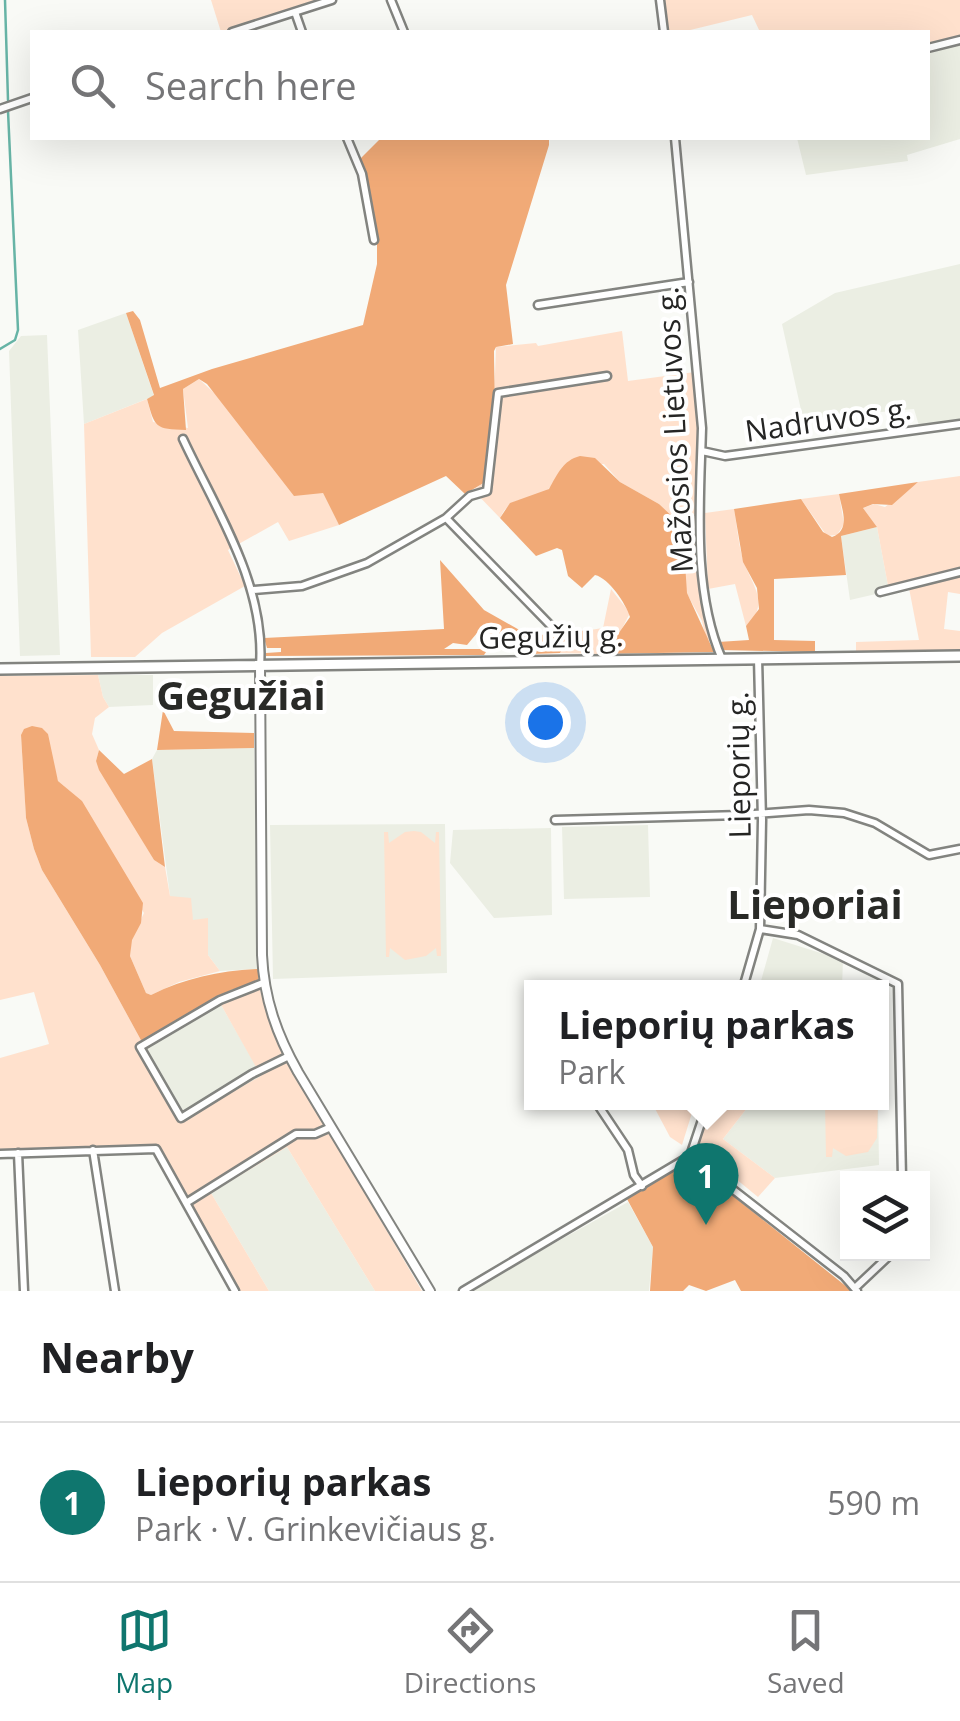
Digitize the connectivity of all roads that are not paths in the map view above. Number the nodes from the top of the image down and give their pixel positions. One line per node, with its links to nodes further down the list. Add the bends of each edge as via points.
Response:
1 (332, 0): 4 (street)
2 (391, 0): 7 (street)
3 (660, 0): 8 (street)
4 (295, 12): 5 (street); 6 (street)
5 (238, 30)
6 (301, 30)
7 (403, 30)
8 (664, 30)
9 (960, 40): 10 (street)
10 (930, 48)
11 (30, 99): 12 (street)
12 (0, 109)
13 (347, 140): 15 (street, via 362,174)
14 (675, 140): 16 (street, Mažosios Lietuvos g.)
15 (374, 240)
16 (688, 282): 17 (street); 21 (street, Mažosios Lietuvos g.)
17 (538, 305)
18 (607, 376): 22 (street, via 498,393 487,491 470,496)
19 (960, 424): 21 (street, Nadruvos g., via 725,456)
20 (183, 440): 24 (street)
21 (702, 451): 29 (street, Mažosios Lietuvos g., via 706,592)
22 (446, 518): 24 (street, via 367,563 302,586); 26 (street)
23 (960, 572): 25 (street)
24 (252, 590): 30 (street)
25 (880, 592)
26 (554, 629)
27 (960, 656): 28 (main road, Gegužių g.)
28 (758, 658): 29 (main road, Gegužių g.); 32 (street, Lieporių g.)
29 (722, 659): 30 (main road, Gegužių g.)
30 (260, 666): 31 (main road, Gegužių g.); 37 (street)
31 (0, 669)
32 (762, 813): 33 (street); 34 (street, via 844,812 929,855); 35 (street, Lieporių g.)
33 (555, 820)
34 (960, 849)
35 (760, 928): 36 (street, Lieporių g.); 46 (street, via 798,934 898,984)
36 (745, 980)
37 (264, 983): 38 (street); 38 (street, via 140,1046 180,1118)
38 (289, 1056): 41 (street)
39 (601, 1110): 47 (street)
40 (705, 1110): 45 (street)
41 (330, 1126): 48 (street, via 296,1134); 54 (street)
42 (93, 1150): 43 (street); 48 (street, via 156,1148); 52 (street)
43 (18, 1153): 44 (street); 51 (street)
44 (0, 1154)
45 (690, 1156): 47 (street); 50 (street)
46 (902, 1171)
47 (642, 1186): 55 (street)
48 (186, 1202): 53 (street)
49 (884, 1261): 50 (street)
50 (856, 1290)
51 (24, 1291)
52 (115, 1291)
53 (235, 1291)
54 (430, 1291)
55 (462, 1291)

